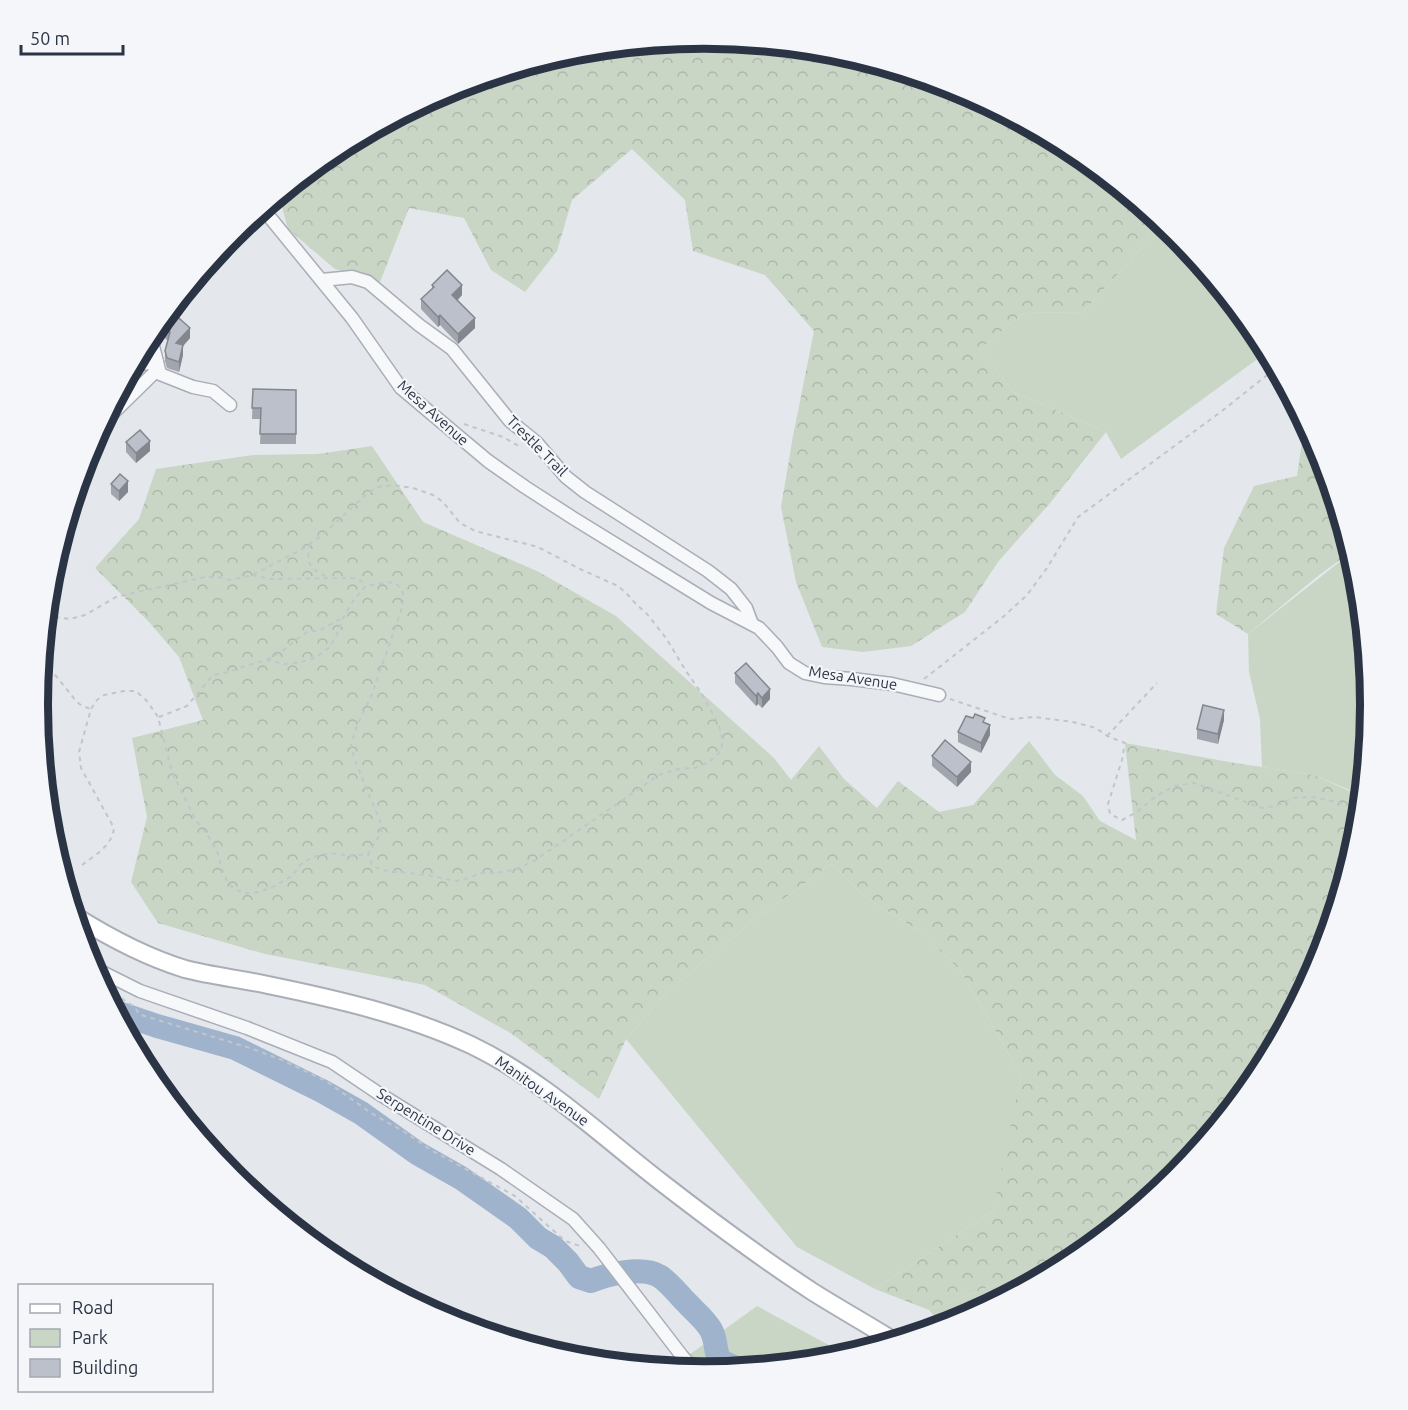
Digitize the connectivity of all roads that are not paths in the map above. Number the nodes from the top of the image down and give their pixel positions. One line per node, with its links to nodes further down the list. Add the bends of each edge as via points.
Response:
1 (268, 215): 2 (street, Mesa Avenue)
2 (322, 280): 8 (street, Mesa Avenue, via 401,388 488,461 711,603); 8 (street, Trestle Trail, via 352,277 368,282 452,349 510,421 536,442 566,477 731,589 746,608)
3 (154, 349): 4 (street)
4 (157, 362): 5 (street); 6 (street, via 154,373); 7 (street, via 160,374 213,391)
5 (145, 364)
6 (121, 405)
7 (230, 405)
8 (752, 624): 9 (street, Mesa Avenue, via 789,663 806,673 892,684)
9 (939, 695)
10 (85, 922): 12 (main road, Manitou Avenue, via 118,942 185,969 313,994 379,1012 491,1055 539,1085 756,1252)
11 (106, 974): 13 (street, Serpentine Drive, via 140,991 332,1062 501,1168 573,1219)
12 (885, 1336)
13 (686, 1361)

